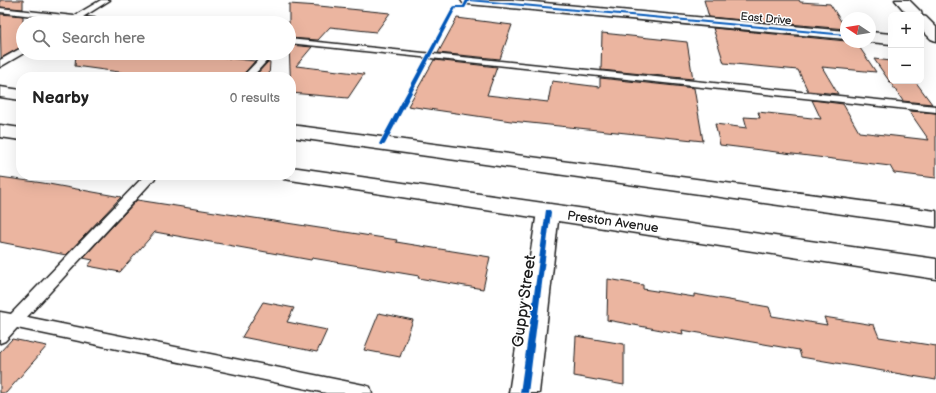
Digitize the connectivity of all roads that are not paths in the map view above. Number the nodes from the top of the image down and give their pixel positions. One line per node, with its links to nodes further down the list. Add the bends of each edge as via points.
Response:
1 (106, 0): 7 (lane)
2 (468, 0): 9 (main road, East Drive, via 675,12)
3 (902, 0): 5 (main road)
4 (0, 10): 6 (lane)
5 (913, 12)
6 (56, 16)
7 (78, 16)
8 (924, 23): 10 (main road)
9 (840, 34)
10 (936, 36)
11 (876, 38): 12 (main road)
12 (888, 39)
13 (296, 42): 22 (lane)
14 (924, 42): 15 (main road)
15 (936, 44)
16 (16, 54): 18 (lane)
17 (263, 60): 19 (lane)
18 (0, 64)
19 (252, 72)
20 (0, 92): 21 (main road)
21 (16, 94)
22 (936, 109)
23 (0, 130): 25 (main road)
24 (296, 132): 29 (main road)
25 (16, 133)
26 (296, 175): 28 (main road, Preston Avenue)
27 (147, 180): 31 (lane)
28 (548, 212): 30 (main road, Preston Avenue); 34 (main road, Guppy Street)
29 (936, 219)
30 (936, 269)
31 (7, 320): 32 (lane); 33 (lane)
32 (0, 336)
33 (364, 393)
34 (524, 393)

